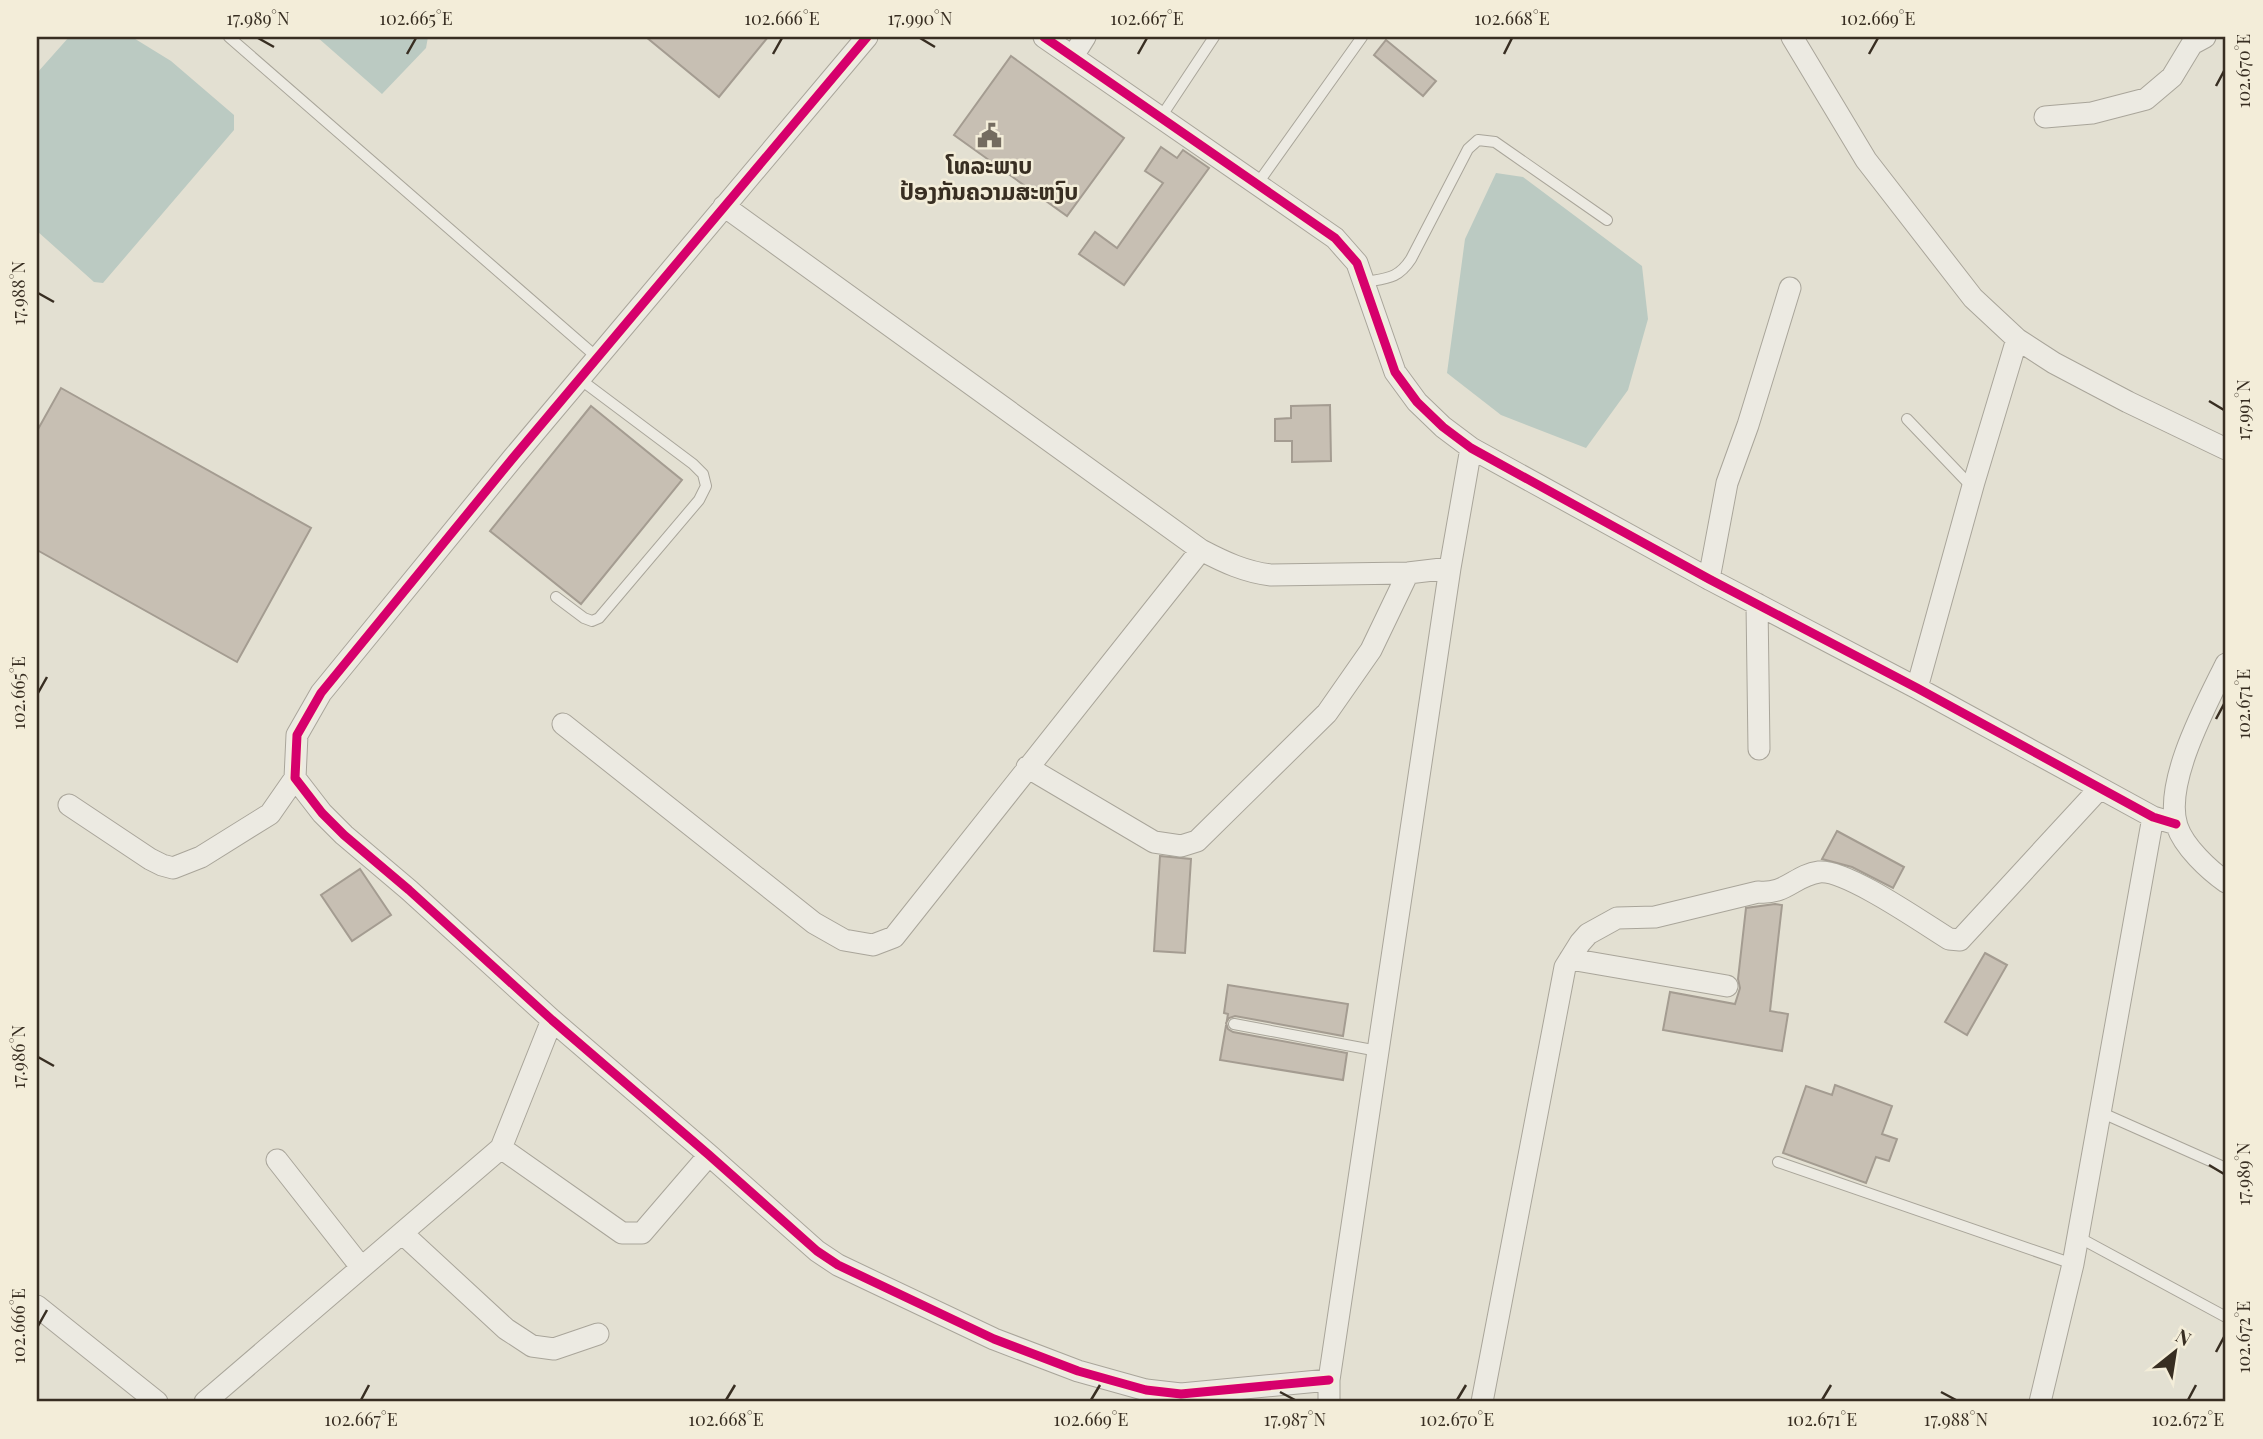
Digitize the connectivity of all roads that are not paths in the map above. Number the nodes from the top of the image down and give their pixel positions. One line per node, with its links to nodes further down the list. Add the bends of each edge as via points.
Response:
1 (229, 37): 18 (lane)
2 (867, 37): 13 (street)
3 (1044, 37): 9 (street)
4 (1085, 37): 9 (street)
5 (1214, 37): 10 (lane)
6 (1362, 37): 12 (lane)
7 (1793, 37): 17 (street, via 1866,160 1973,298)
8 (2205, 37): 11 (street, via 2192,44 2172,77 2146,99 2092,113)
9 (1073, 57): 10 (street)
10 (1161, 117): 12 (street)
11 (2045, 117)
12 (1258, 183): 15 (street, via 1335,238 1357,263)
13 (724, 206): 18 (street); 24 (street)
14 (1607, 220): 15 (lane, via 1495,142 1478,140 1468,149 1403,271)
15 (1365, 282): 21 (street, via 1395,372 1417,402)
16 (1790, 288): 27 (street, via 1727,483)
17 (2017, 339): 22 (street, via 2079,376); 23 (street)
18 (599, 359): 19 (street)
19 (581, 380): 28 (lane, via 693,464 706,486 599,618 584,618); 35 (street, via 321,693 297,735)
20 (1908, 419): 23 (lane)
21 (1471, 448): 25 (street); 27 (street)
22 (2226, 449)
23 (1972, 487): 31 (street)
24 (1201, 550): 26 (street, via 1252,573 1270,575); 34 (street)
25 (1450, 568): 26 (street); 45 (street)
26 (1408, 573): 34 (street, via 1371,650 1327,713 1197,841 1181,846 1154,842)
27 (1709, 579): 29 (street)
28 (556, 597)
29 (1757, 604): 31 (street); 33 (street)
30 (2226, 664): 39 (street, via 2181,767)
31 (1917, 688): 36 (street)
32 (563, 723): 34 (street, via 814,923 844,940 873,945 894,937)
33 (1759, 748)
34 (1027, 767)
35 (295, 778): 37 (street, via 270,814 201,858 173,868 150,859); 43 (street, via 344,835)
36 (2100, 788): 38 (street); 41 (street, via 1959,940 1949,939 1852,881 1815,872 1780,891 1758,892 1655,918 1617,918 1588,934)
37 (69, 805)
38 (2153, 817): 39 (street); 46 (street)
39 (2176, 824): 40 (street, via 2183,838)
40 (2226, 882)
41 (1570, 958): 42 (street); 63 (street)
42 (1727, 986)
43 (552, 1020): 47 (street); 48 (street)
44 (1234, 1024): 45 (lane)
45 (1378, 1051): 59 (street)
46 (2100, 1112): 51 (lane); 53 (street)
47 (501, 1148): 48 (street, via 622,1233 635,1234 642,1233); 52 (street)
48 (709, 1155): 59 (street, via 838,1265 994,1339 1078,1371 1146,1390 1181,1394)
49 (277, 1160): 55 (street)
50 (1777, 1162): 54 (lane)
51 (2226, 1168)
52 (402, 1233): 55 (street); 58 (street, via 525,1343 554,1349)
53 (2078, 1237): 54 (street); 57 (lane)
54 (2073, 1264): 64 (street)
55 (361, 1267): 61 (street)
56 (37, 1306): 60 (street)
57 (2226, 1317)
58 (598, 1334)
59 (1329, 1380): 62 (street)
60 (157, 1402)
61 (205, 1402)
62 (1329, 1402)
63 (1482, 1402)
64 (2039, 1402)

